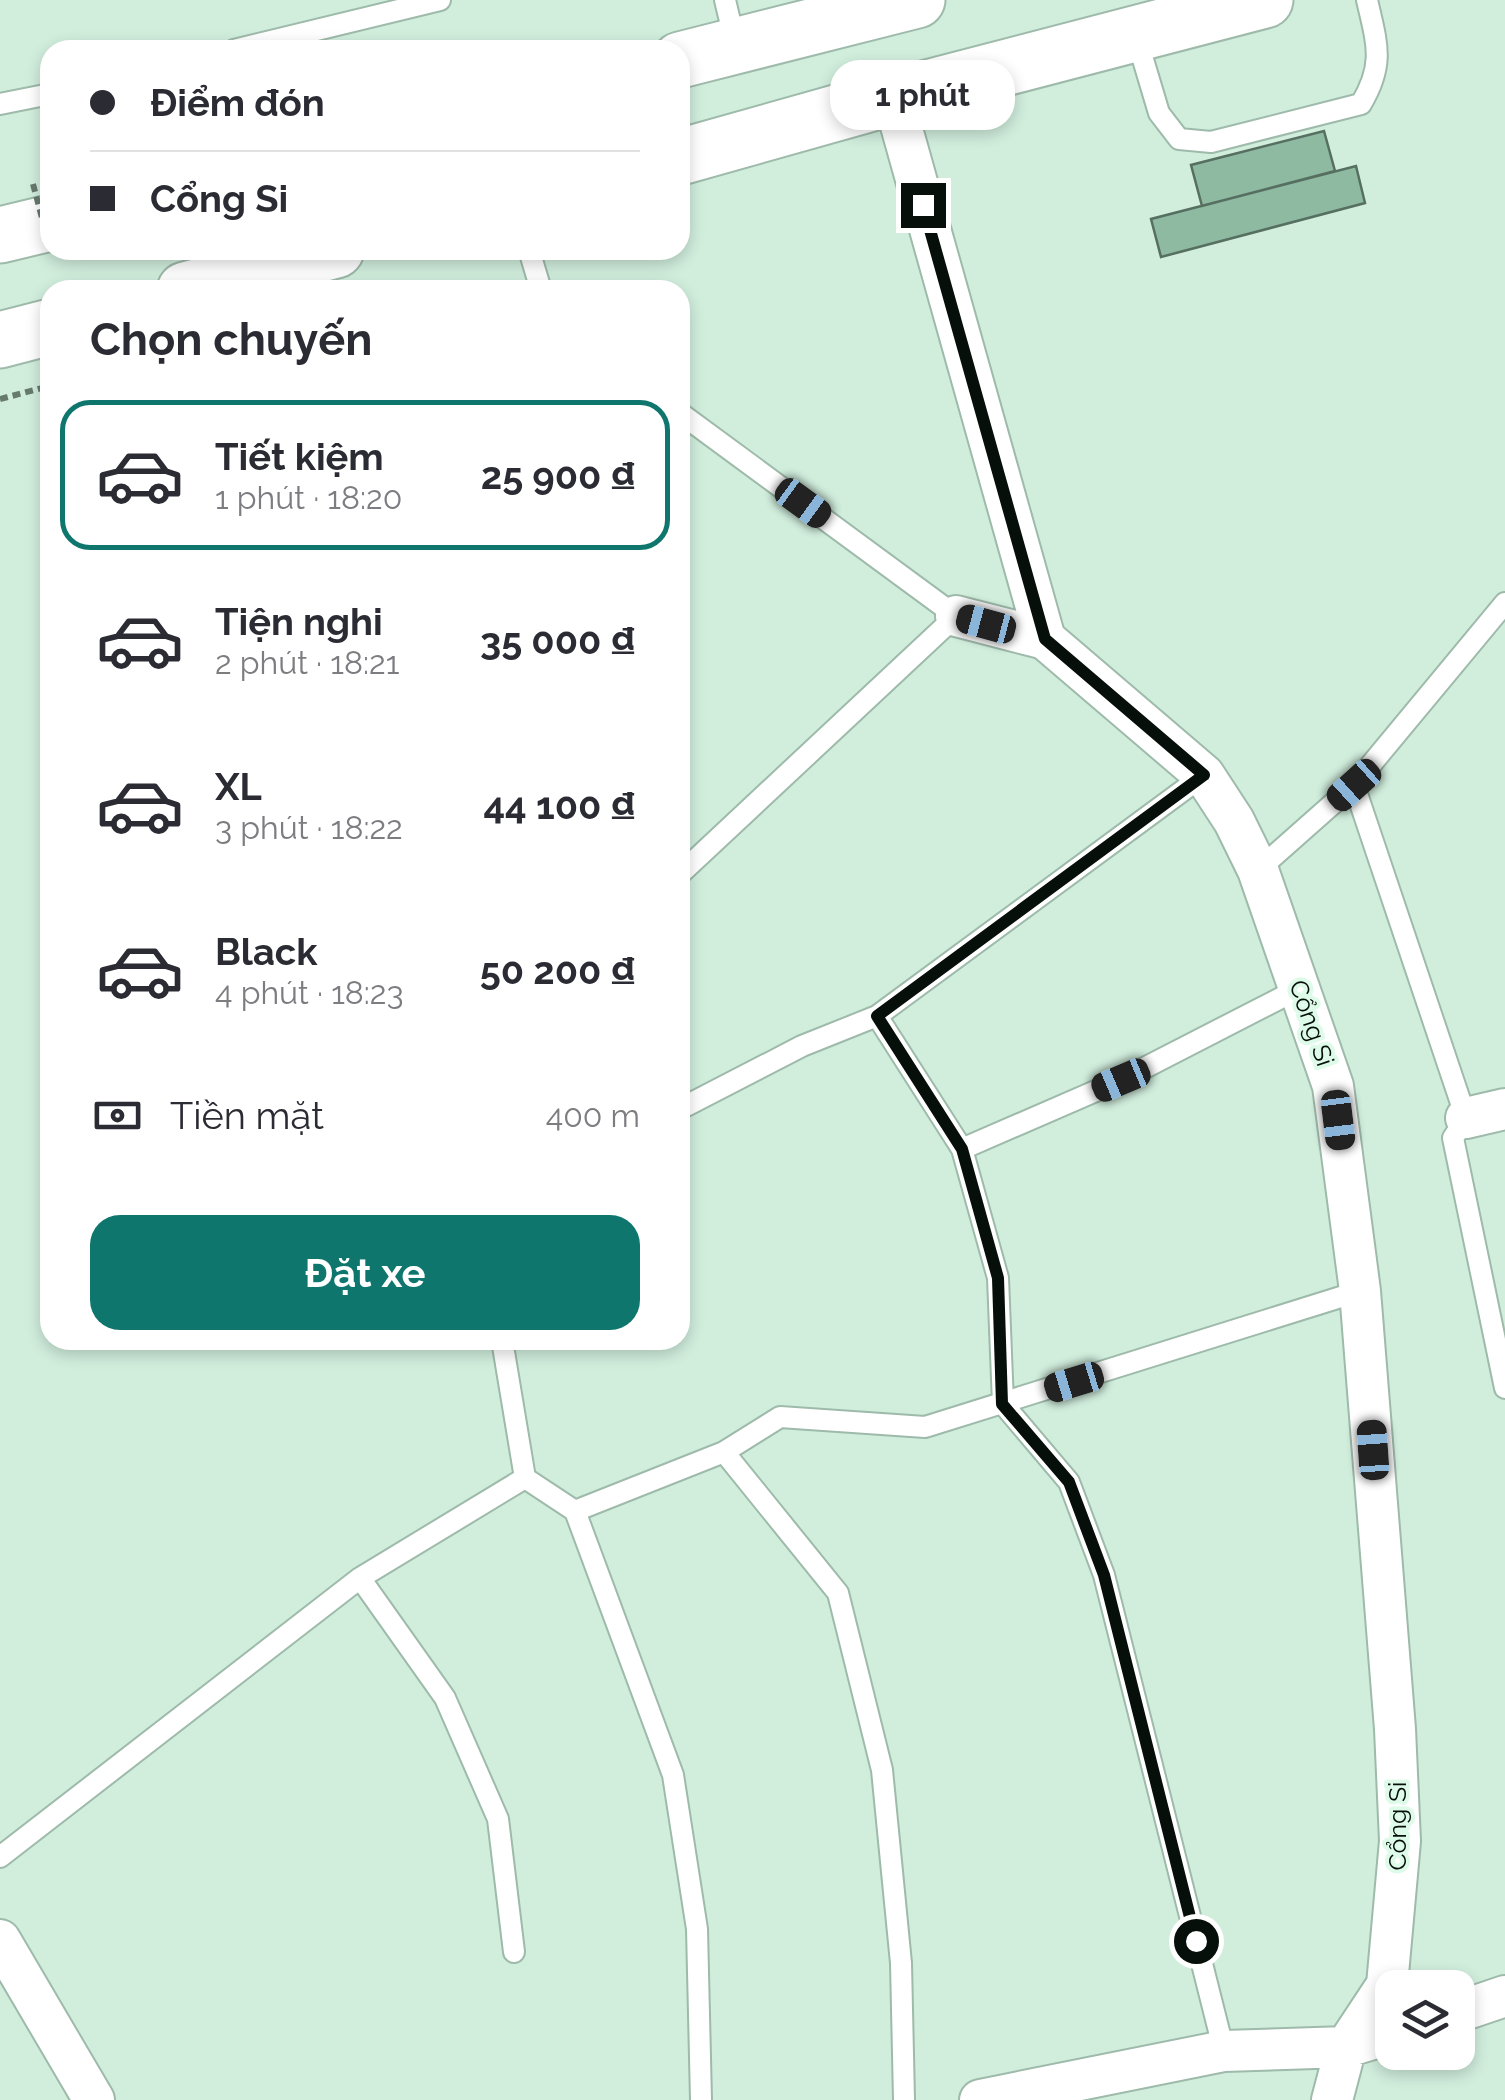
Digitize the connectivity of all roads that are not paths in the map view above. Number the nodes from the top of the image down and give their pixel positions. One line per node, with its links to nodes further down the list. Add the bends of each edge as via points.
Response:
1 (440, 0): 8 (lane)
2 (917, 0): 5 (main road)
3 (1265, 0): 7 (main road)
4 (1367, 0): 7 (lane, via 1379,52 1375,80 1361,104 1211,142 1179,139 1159,113)
5 (861, 7): 6 (main road)
6 (731, 22): 9 (main road)
7 (1135, 34): 11 (main road)
8 (275, 40)
9 (690, 53)
10 (40, 96): 12 (lane)
11 (893, 97): 13 (main road); 23 (street)
12 (0, 104)
13 (690, 154)
14 (40, 204): 15 (main road)
15 (0, 235)
16 (262, 260): 17 (main road)
17 (210, 280)
18 (40, 329): 19 (main road)
19 (0, 340)
20 (690, 420): 22 (lane)
21 (1505, 604): 25 (lane)
22 (956, 616): 23 (street); 26 (lane)
23 (1045, 639): 24 (street, Cổng Si)
24 (1204, 775): 27 (street, Cổng Si); 29 (lane)
25 (1354, 785): 27 (lane); 32 (lane)
26 (690, 865)
27 (1258, 870): 28 (street, Cổng Si)
28 (1300, 988): 33 (lane, via 1121,1080); 34 (street, Cổng Si, via 1333,1086)
29 (877, 1016): 30 (lane, via 802,1046); 33 (lane)
30 (690, 1105)
31 (1505, 1109): 32 (street)
32 (1466, 1118): 36 (lane, via 1452,1138)
33 (962, 1149): 37 (lane, via 998,1278)
34 (1360, 1290): 37 (lane); 48 (street, Cổng Si, via 1400,1841 1387,1985)
35 (504, 1350): 39 (lane)
36 (1505, 1388)
37 (1002, 1404): 38 (lane, via 925,1427 780,1417); 49 (lane, via 1069,1482 1104,1575)
38 (724, 1452): 40 (lane); 52 (lane, via 838,1593 882,1770 901,1963)
39 (525, 1478): 40 (lane); 41 (lane)
40 (574, 1511): 51 (lane, via 673,1775 698,1929)
41 (360, 1578): 42 (lane); 44 (lane, via 445,1698 498,1820)
42 (0, 1857)
43 (0, 1940): 50 (street)
44 (514, 1952)
45 (1505, 1996): 46 (street)
46 (1475, 2006)
47 (1375, 2038): 48 (street)
48 (1346, 2048): 49 (street); 54 (street, Cổng Si)
49 (1224, 2051): 53 (street)
50 (94, 2100)
51 (702, 2100)
52 (904, 2100)
53 (980, 2100)
54 (1332, 2100)

